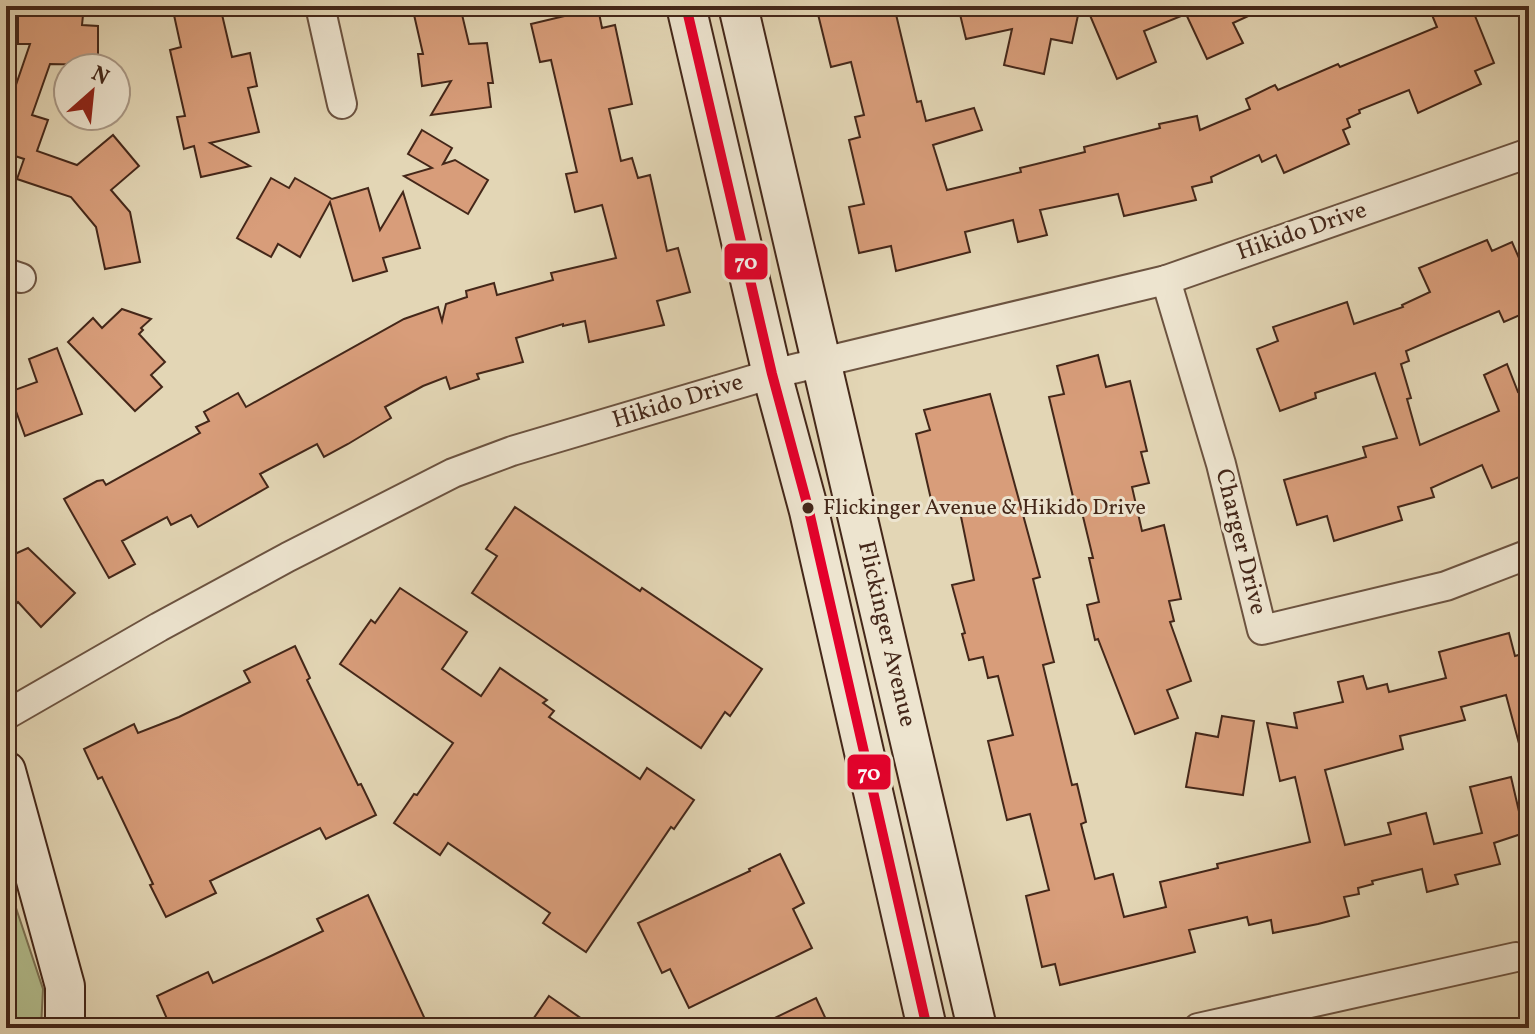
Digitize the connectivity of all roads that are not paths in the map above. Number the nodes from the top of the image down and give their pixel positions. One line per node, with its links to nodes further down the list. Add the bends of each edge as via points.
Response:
1 (320, 6): 4 (street)
2 (686, 6): 8 (main road, Flickinger Avenue)
3 (738, 6): 7 (main road, Flickinger Avenue)
4 (342, 104)
5 (1529, 153): 6 (street, Hikido Drive)
6 (1166, 280): 7 (street, Hikido Drive); 9 (street, Charger Drive, via 1221,464 1262,630 1446,586)
7 (821, 361): 8 (street, Hikido Drive); 15 (main road, Flickinger Avenue)
8 (772, 374): 10 (street, Hikido Drive, via 453,473 236,585); 14 (main road, Flickinger Avenue, via 809,511)
9 (1529, 554)
10 (6, 715)
11 (6, 771): 13 (main road, via 65,986)
12 (1516, 957): 16 (street)
13 (65, 1028)
14 (927, 1028)
15 (977, 1028)
16 (1198, 1028)

